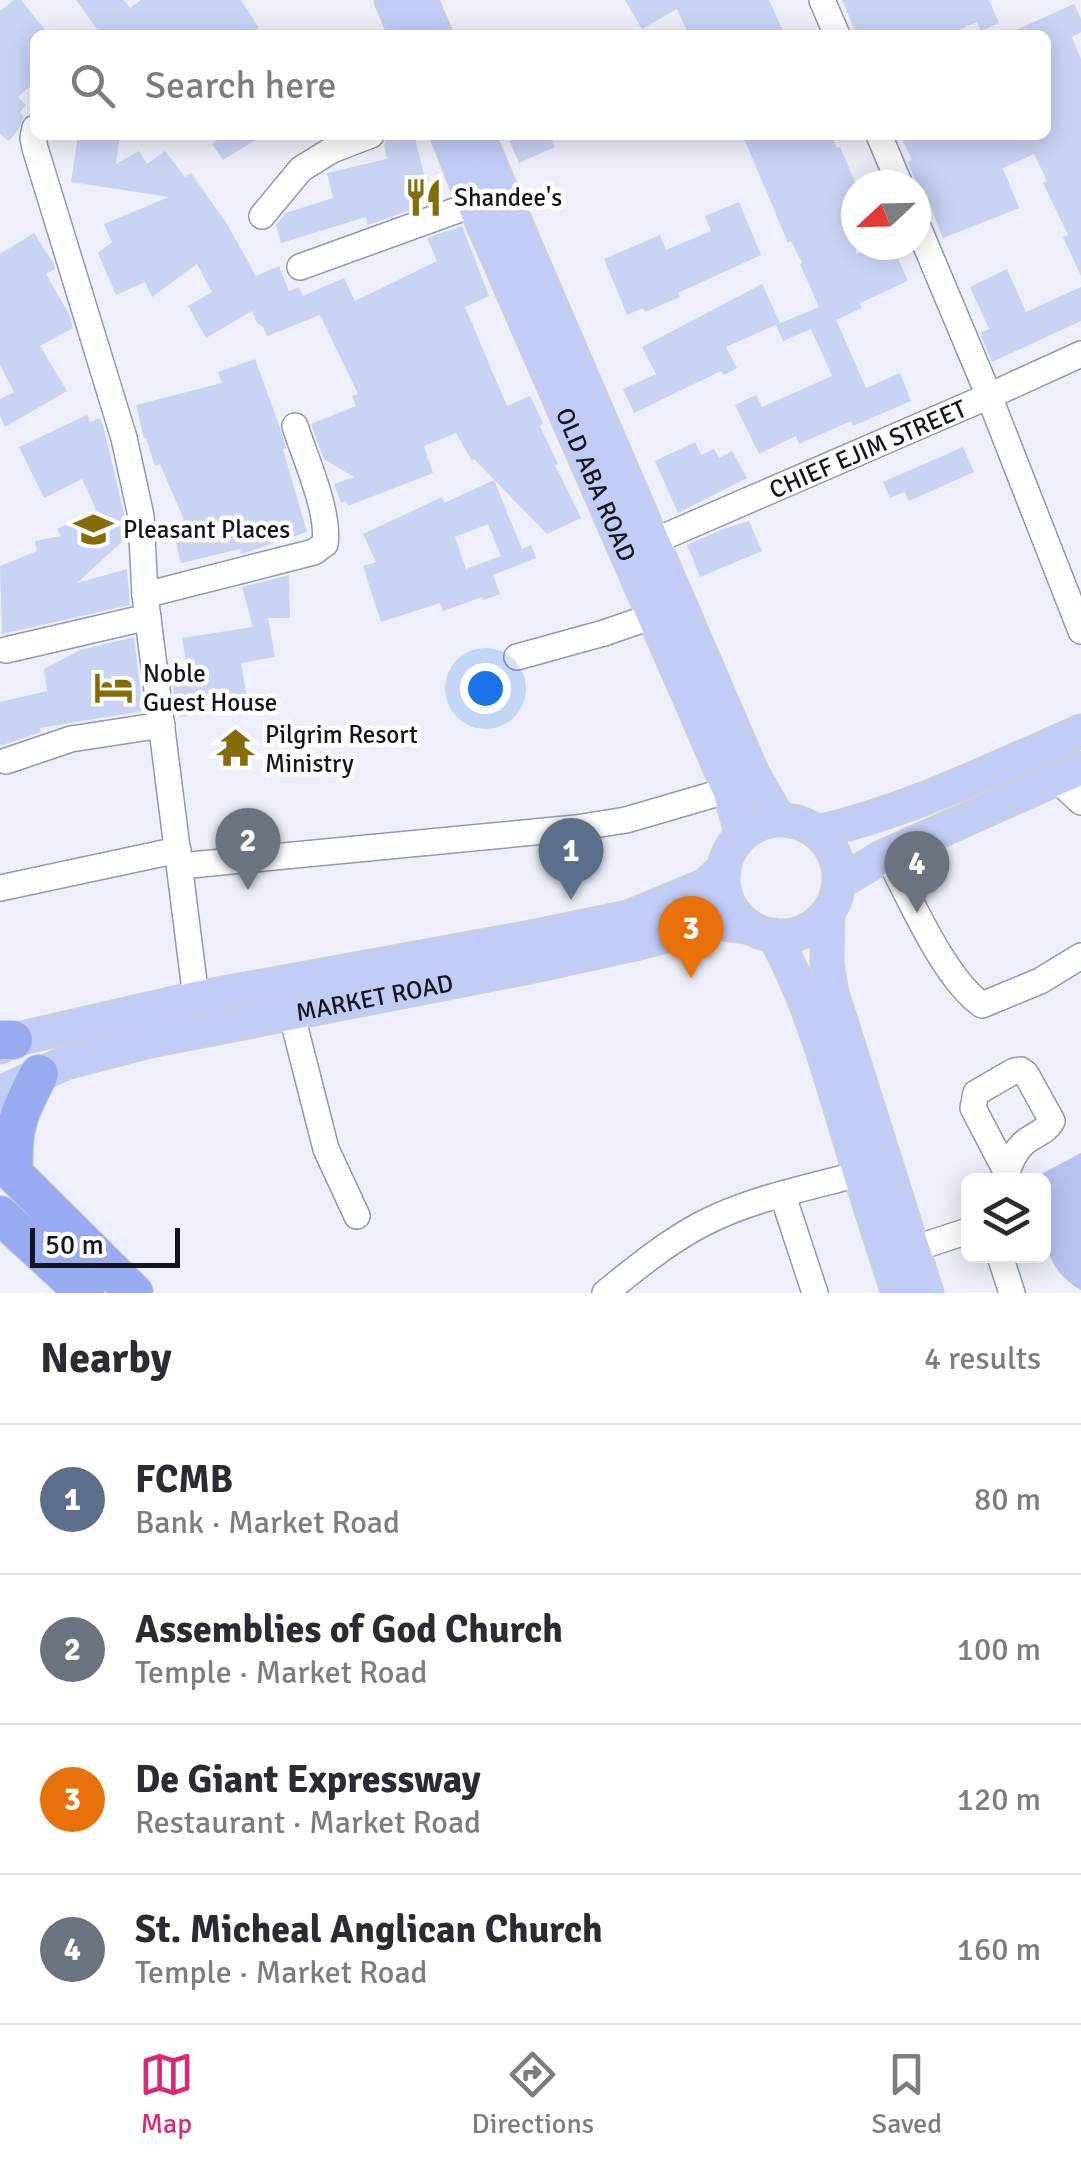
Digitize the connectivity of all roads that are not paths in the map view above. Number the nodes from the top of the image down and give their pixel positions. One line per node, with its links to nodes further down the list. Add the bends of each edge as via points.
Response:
1 (392, 0): 4 (main road)
2 (421, 0): 5 (main road)
3 (822, 0): 6 (street)
4 (404, 30)
5 (434, 30)
6 (835, 30)
7 (33, 140): 21 (street, via 124,438 141,516)
8 (359, 140): 14 (street, via 314,159)
9 (449, 140): 13 (main road, OLD ABA ROAD)
10 (480, 140): 20 (main road, OLD ABA ROAD)
11 (881, 140): 12 (street)
12 (894, 170)
13 (474, 204): 16 (street); 22 (main road, OLD ABA ROAD)
14 (262, 216)
15 (931, 258): 18 (street)
16 (300, 267)
17 (1081, 354): 18 (street, CHIEF EJIM STREET)
18 (989, 396): 20 (street, CHIEF EJIM STREET); 23 (street)
19 (295, 426): 21 (street, via 324,515 325,544)
20 (652, 542): 32 (main road, OLD ABA ROAD, via 753,774)
21 (146, 606): 24 (street); 26 (street)
22 (653, 616): 25 (street); 30 (main road, OLD ABA ROAD)
23 (1081, 631)
24 (6, 650)
25 (517, 658)
26 (162, 725): 28 (street, via 70,740); 36 (street)
27 (1081, 731): 33 (main road, via 916,803)
28 (6, 762)
29 (1069, 773): 31 (street); 35 (main road)
30 (728, 790): 34 (main road, OLD ABA ROAD); 36 (street, via 576,828)
31 (1081, 802)
32 (780, 820): 33 (main road); 34 (main road)
33 (817, 832): 39 (main road, via 834,854)
34 (742, 834): 37 (main road)
35 (887, 855): 39 (main road); 41 (street, via 936,948 982,1005)
36 (179, 858): 38 (street); 42 (street)
37 (724, 868): 40 (main road, via 731,906); 42 (main road, MARKET ROAD, via 706,884 629,917)
38 (0, 888)
39 (834, 898): 40 (main road, via 810,928); 53 (main road, via 832,994)
40 (763, 932): 43 (main road, MARKET ROAD, via 716,924); 48 (main road, via 792,968)
41 (1081, 956)
42 (196, 998): 44 (main road, MARKET ROAD)
43 (291, 1012): 45 (main road, MARKET ROAD, via 102,1052); 51 (street, via 326,1148)
44 (4, 1042)
45 (39, 1074): 46 (main road, MARKET ROAD); 47 (highway, via 19,1111)
46 (0, 1092)
47 (7, 1167): 56 (highway)
48 (859, 1174): 57 (street, via 702,1224); 59 (main road)
49 (787, 1208): 58 (street)
50 (0, 1216): 55 (highway)
51 (357, 1216)
52 (961, 1233): 53 (street)
53 (913, 1250): 60 (main road)
54 (1002, 1263): 61 (street)
55 (85, 1293)
56 (134, 1293)
57 (606, 1293)
58 (815, 1293)
59 (898, 1293)
60 (927, 1293)
61 (1012, 1293)

